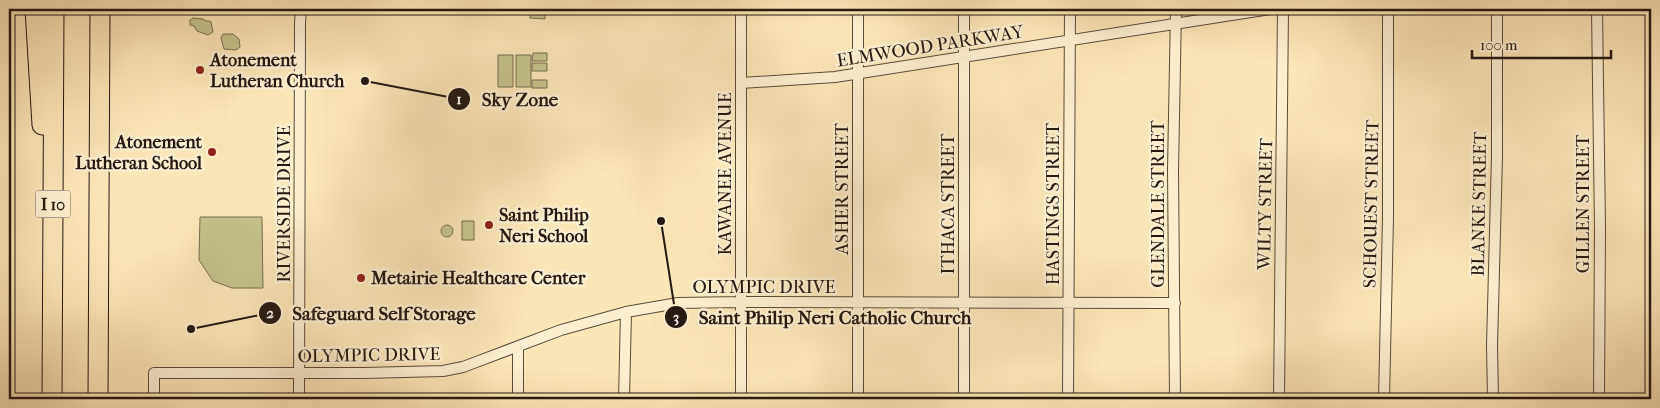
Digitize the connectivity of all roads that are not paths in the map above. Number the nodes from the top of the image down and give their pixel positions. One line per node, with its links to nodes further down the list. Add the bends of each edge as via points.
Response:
1 (36, 9): 26 (highway)
2 (54, 9): 26 (highway, I 10)
3 (100, 9): 30 (highway)
4 (301, 9): 28 (street, RIVERSIDE DRIVE)
5 (741, 9): 19 (street, KAWANEE AVENUE)
6 (858, 9): 18 (street, ASHER STREET)
7 (964, 9): 17 (street, ITHACA STREET)
8 (1070, 9): 16 (street, HASTINGS STREET)
9 (1176, 9): 15 (street, GLENDALE STREET)
10 (1270, 9): 15 (street, ELMWOOD PARKWAY)
11 (1283, 9): 40 (street, WILTY STREET)
12 (1388, 9): 41 (street, SCHOUEST STREET)
13 (1496, 9): 42 (street, BLANKE STREET)
14 (1597, 9): 43 (street, GILLEN STREET)
15 (1176, 24): 16 (street, ELMWOOD PARKWAY); 24 (street, GLENDALE STREET)
16 (1070, 41): 17 (street, ELMWOOD PARKWAY); 22 (street, HASTINGS STREET)
17 (963, 58): 18 (street, ELMWOOD PARKWAY); 21 (street, ITHACA STREET)
18 (859, 73): 19 (street, ELMWOOD PARKWAY); 23 (street, ASHER STREET)
19 (741, 83): 20 (street, KAWANEE AVENUE)
20 (741, 302): 23 (street, OLYMPIC DRIVE); 25 (street, OLYMPIC DRIVE, via 678,303); 35 (street, KAWANEE AVENUE)
21 (964, 302): 22 (street, OLYMPIC DRIVE); 23 (street, OLYMPIC DRIVE); 37 (street, ITHACA STREET)
22 (1068, 302): 24 (street, OLYMPIC DRIVE); 38 (street, HASTINGS STREET)
23 (858, 303): 36 (street, ASHER STREET)
24 (1175, 303): 39 (street, GLENDALE STREET)
25 (626, 312): 27 (street, OLYMPIC DRIVE, via 561,330); 34 (street)
26 (52, 317): 29 (highway, I 10)
27 (518, 347): 28 (street, OLYMPIC DRIVE, via 443,371); 33 (street)
28 (300, 372): 31 (street, OLYMPIC DRIVE, via 154,373); 32 (street, RIVERSIDE DRIVE)
29 (52, 399)
30 (98, 399)
31 (154, 399)
32 (300, 399)
33 (518, 399)
34 (624, 399)
35 (741, 399)
36 (858, 399)
37 (964, 399)
38 (1068, 399)
39 (1175, 399)
40 (1279, 399)
41 (1384, 399)
42 (1493, 399)
43 (1599, 399)

